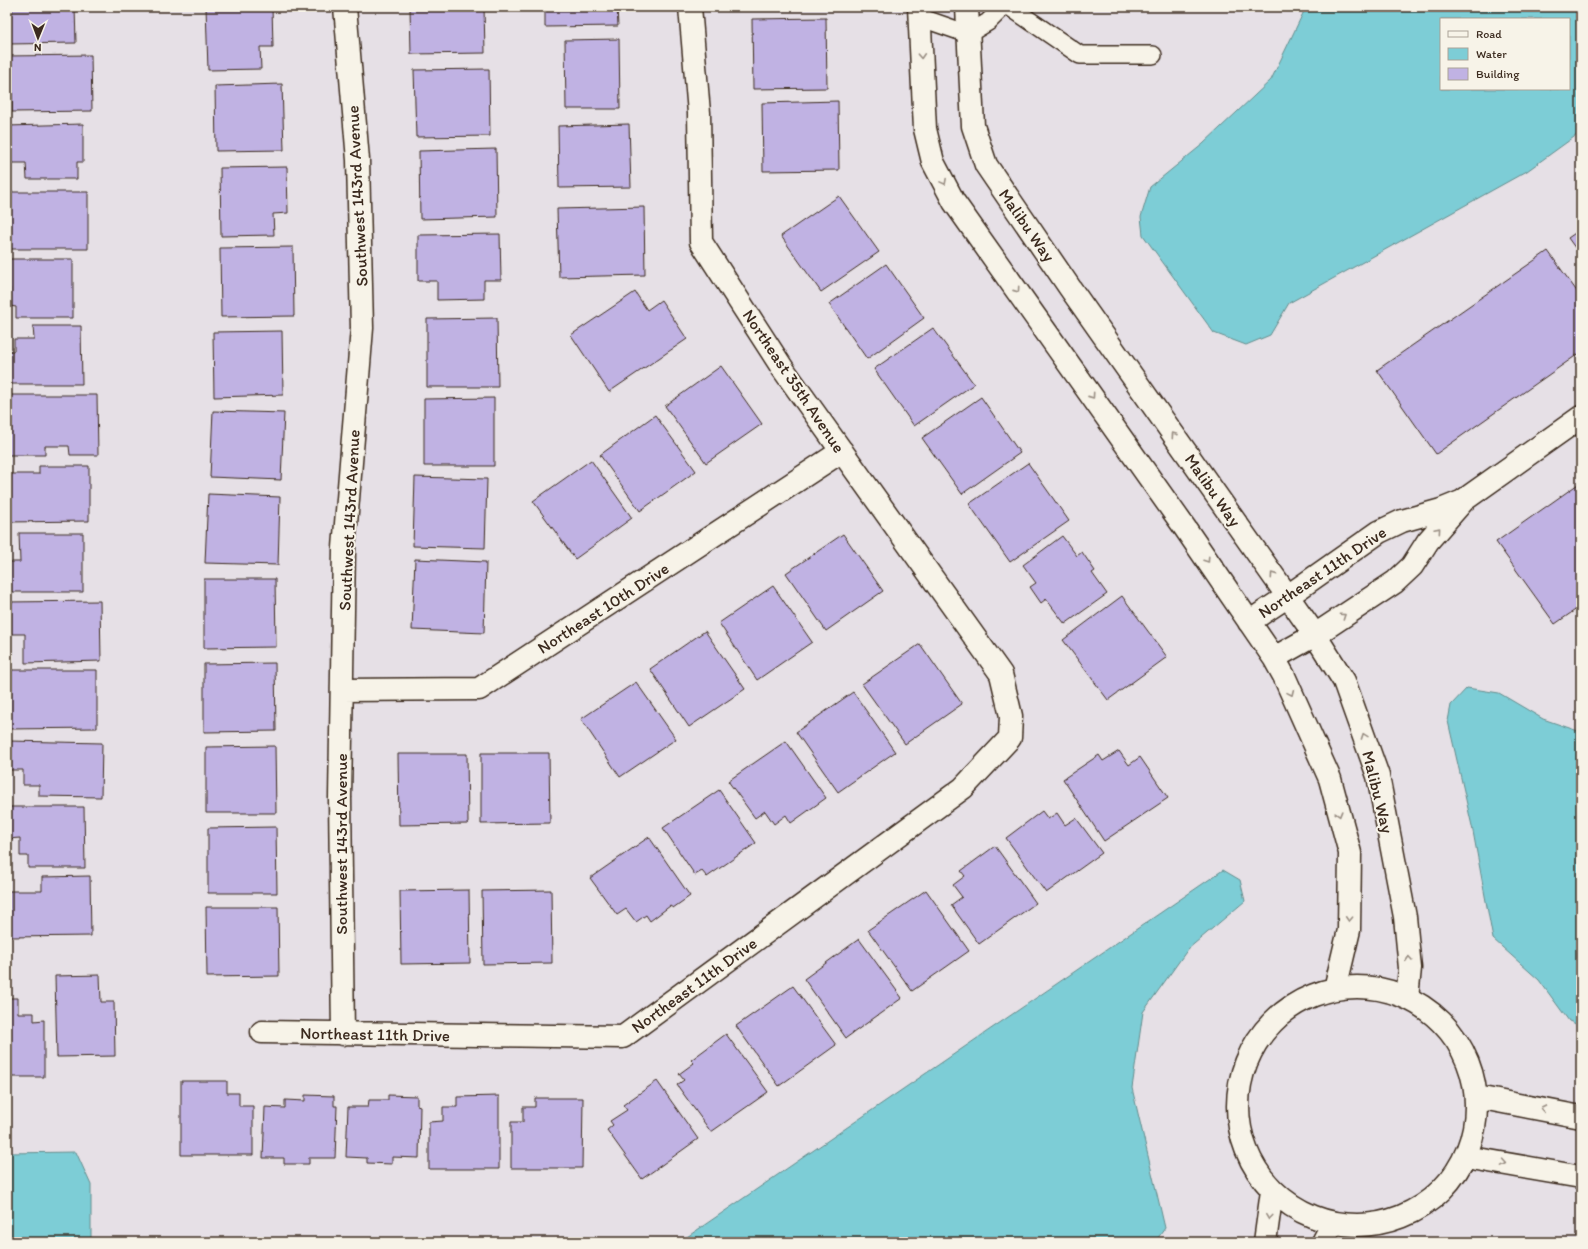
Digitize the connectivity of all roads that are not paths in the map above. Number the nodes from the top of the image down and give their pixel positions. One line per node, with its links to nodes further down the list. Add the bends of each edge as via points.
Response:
1 (345, 7): 16 (street, Southwest 143rd Avenue, via 358,160 362,328 344,548)
2 (690, 7): 10 (street, Northeast 35th Avenue, via 699,113 701,242 783,369)
3 (967, 7): 7 (street, Malibu Way)
4 (1003, 7): 7 (lane, via 988,22)
5 (1010, 7): 8 (lane, via 1080,55)
6 (919, 12): 7 (lane); 13 (street, one-way to 13, via 925,129 934,162 954,202)
7 (968, 34): 12 (street, Malibu Way, one-way to 7, via 986,165 973,126)
8 (1153, 55)
9 (1581, 417): 11 (street, Northeast 11th Drive)
10 (842, 451): 16 (street, Northeast 10th Drive, via 479,689); 17 (street, Northeast 35th Avenue, via 1001,674)
11 (1464, 500): 12 (street, Northeast 11th Drive, via 1378,532); 14 (street, Northeast 11th Drive, one-way to 11, via 1395,582 1412,566 1428,541)
12 (1288, 596): 13 (street, Northeast 11th Drive); 14 (street, Malibu Way)
13 (1249, 622): 15 (street)
14 (1315, 635): 15 (street, Northeast 11th Drive); 19 (street, Malibu Way, one-way to 14, via 1410,968 1405,917 1378,776 1344,681)
15 (1274, 658): 18 (street, one-way to 18, via 1330,779 1350,853 1349,930)
16 (342, 690): 21 (street, Southwest 143rd Avenue, via 340,798)
17 (1011, 716): 21 (street, Northeast 11th Drive, via 1010,738 963,788 623,1037)
18 (1335, 989): 19 (street, via 1359,987 1384,990); 26 (street, via 1310,996 1287,1009 1268,1026 1253,1047 1242,1071 1237,1096 1238,1122 1244,1147 1256,1171)
19 (1407, 998): 22 (street, via 1429,1011 1448,1028 1462,1049 1472,1072)
20 (262, 1032): 21 (street, Northeast 11th Drive)
21 (343, 1034)
22 (1477, 1097): 23 (street, one-way to 22); 24 (street, via 1477,1117)
23 (1581, 1117)
24 (1466, 1157): 25 (street, one-way to 25); 27 (street, via 1439,1194 1421,1207 1400,1218 1379,1224 1356,1226)
25 (1581, 1176)
26 (1272, 1191): 27 (street); 28 (street, one-way to 28)
27 (1328, 1233)
28 (1265, 1242)

